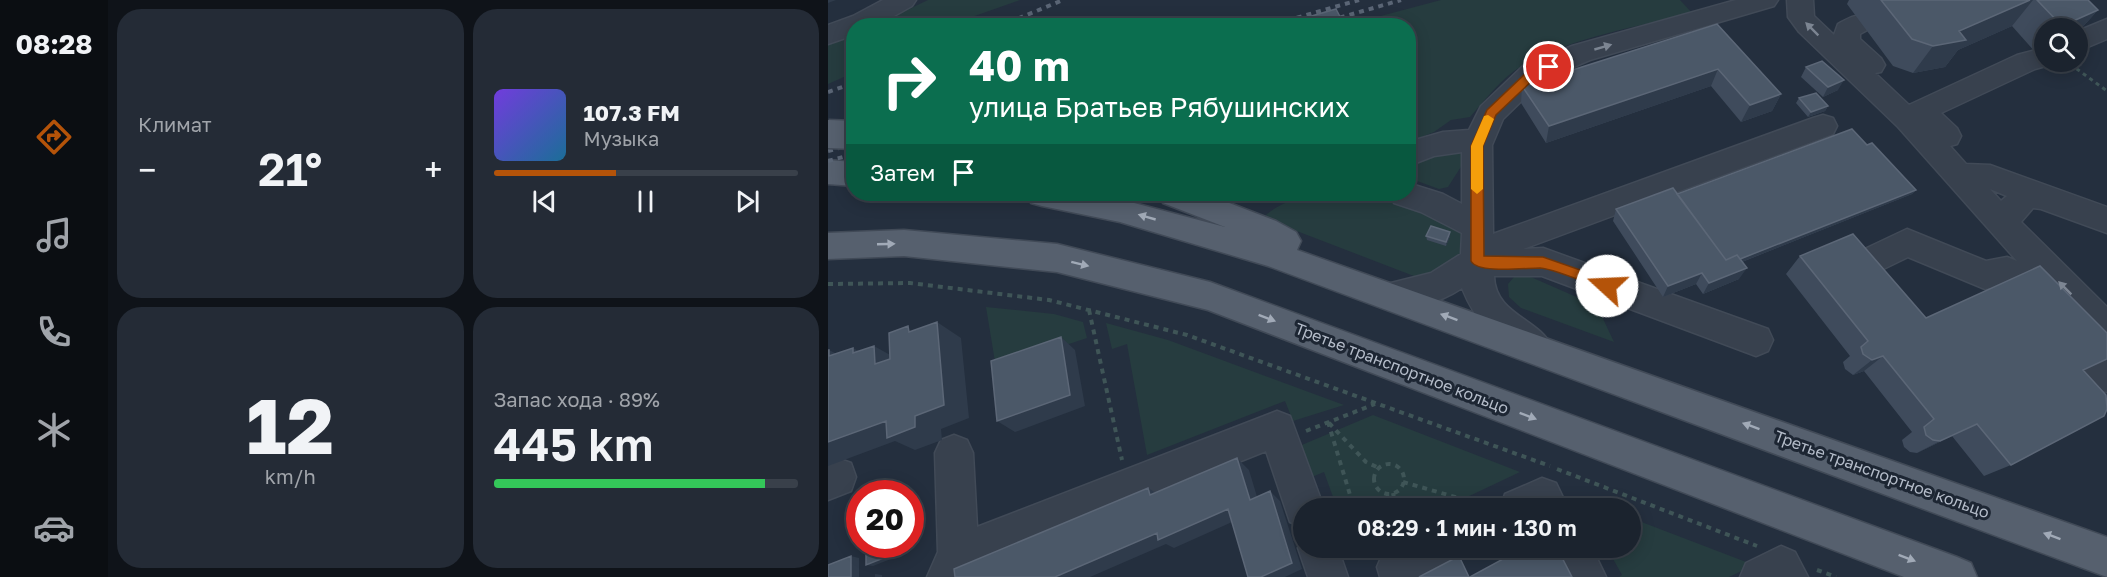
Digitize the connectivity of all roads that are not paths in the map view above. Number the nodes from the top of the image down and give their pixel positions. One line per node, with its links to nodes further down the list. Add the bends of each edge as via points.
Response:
1 (903, 0): 4 (street)
2 (1765, 0): 15 (street, one-way to 2, via 1491,113 1533,73 1581,53)
3 (1800, 0): 17 (street, one-way to 3, via 1908,120 1808,26 1801,17)
4 (869, 18)
5 (1860, 23): 11 (street, via 1847,30 1847,42)
6 (846, 28): 8 (street)
7 (2107, 28): 9 (street)
8 (828, 35)
9 (2088, 39)
10 (2034, 60): 11 (street)
11 (1920, 111): 17 (street, via 1958,148)
12 (1823, 126): 28 (street)
13 (828, 134): 14 (main road, bridge)
14 (846, 135)
15 (1479, 141): 16 (street, via 1450,141); 28 (street)
16 (1416, 151)
17 (1952, 168): 20 (street, via 2001,180); 26 (street)
18 (828, 172): 19 (main road)
19 (846, 173)
20 (2044, 197): 24 (street); 26 (street, via 2025,197)
21 (1416, 198): 28 (street, via 1432,203)
22 (1076, 201): 25 (main road, Третье транспортное кольцо, one-way to 22)
23 (1183, 201): 25 (main road)
24 (2107, 220)
25 (1213, 223): 30 (main road, Третье транспортное кольцо, via 1271,254)
26 (2002, 223): 31 (street, one-way to 26)
27 (828, 246): 47 (main road, Третье транспортное кольцо, one-way to 47, via 904,243 1057,258 1210,297)
28 (1477, 247): 30 (street, via 1440,285 1415,292); 32 (street, via 1509,264 1543,262); 33 (street, via 1478,287 1486,307 1500,324)
29 (1863, 265): 34 (street, via 1907,242 1985,275 2007,271)
30 (1378, 292): 33 (main road, Третье транспортное кольцо, one-way to 30)
31 (2107, 329)
32 (1756, 340)
33 (1537, 348): 37 (main road, Третье транспортное кольцо, one-way to 33)
34 (2107, 376)
35 (954, 453): 42 (street)
36 (1301, 498): 42 (street, via 1276,429 1128,487)
37 (2107, 556)
38 (1321, 558): 44 (street)
39 (1416, 558): 45 (street, via 1397,567)
40 (1576, 558): 46 (street)
41 (1760, 562): 43 (street)
42 (953, 566)
43 (1801, 573)
44 (1328, 577)
45 (1400, 577)
46 (1586, 577)
47 (1957, 577)

